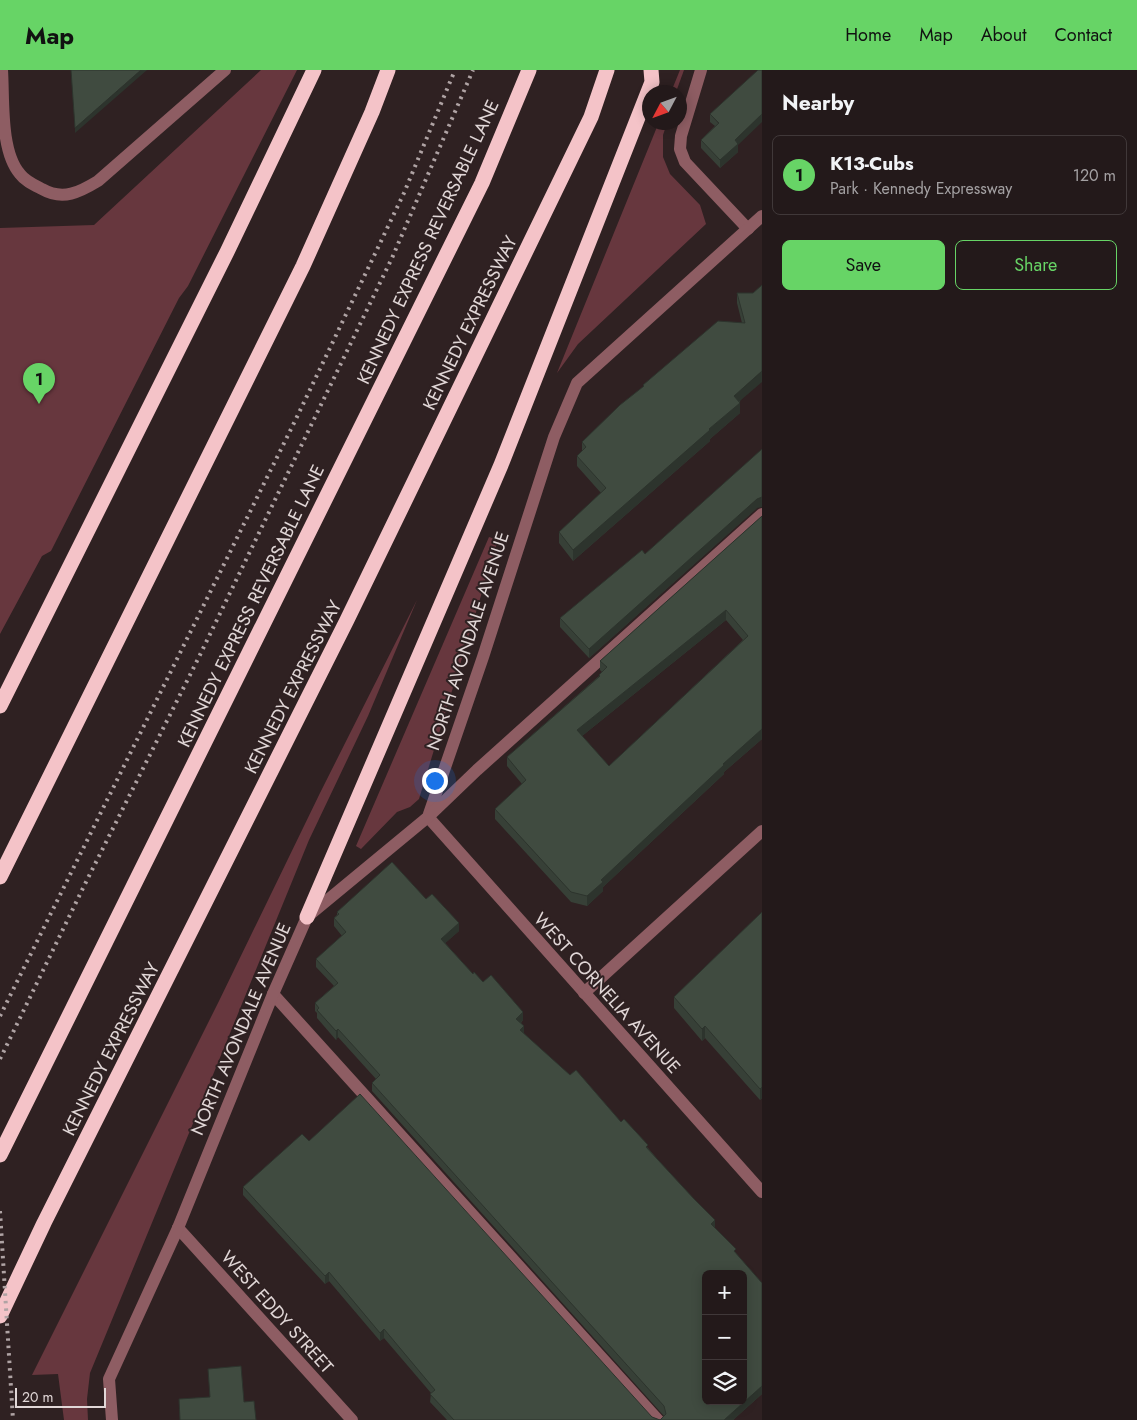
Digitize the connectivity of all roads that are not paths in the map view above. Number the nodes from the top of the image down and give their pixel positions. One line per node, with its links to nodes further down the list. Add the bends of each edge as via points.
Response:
1 (2, 70): 2 (street, via 10,156 20,174 33,185 48,193 64,195 80,192 98,181)
2 (225, 70)
3 (314, 70): 12 (highway, via 223,260)
4 (388, 70): 15 (highway, via 303,266)
5 (530, 70): 19 (highway, KENNEDY EXPRESS REVERSABLE LANE, via 477,192)
6 (607, 70): 22 (highway, KENNEDY EXPRESSWAY, via 591,117 352,611)
7 (651, 70): 16 (highway, via 652,82 501,465)
8 (701, 70): 10 (street, via 680,149 684,162)
9 (762, 216): 10 (street)
10 (748, 229): 13 (street, NORTH AVONDALE AVENUE, via 577,383 554,437)
11 (762, 514): 13 (street)
12 (0, 706)
13 (428, 816): 16 (street, NORTH AVONDALE AVENUE); 17 (street, WEST CORNELIA AVENUE)
14 (762, 831): 17 (street)
15 (0, 877)
16 (307, 917): 18 (street, NORTH AVONDALE AVENUE)
17 (584, 993): 20 (street, WEST CORNELIA AVENUE)
18 (273, 994): 21 (street, NORTH AVONDALE AVENUE); 25 (street)
19 (0, 1155)
20 (762, 1192)
21 (178, 1228): 23 (street, NORTH AVONDALE AVENUE, via 110,1379); 24 (street, WEST EDDY STREET)
22 (0, 1316)
23 (112, 1420)
24 (352, 1420)
25 (658, 1420)

